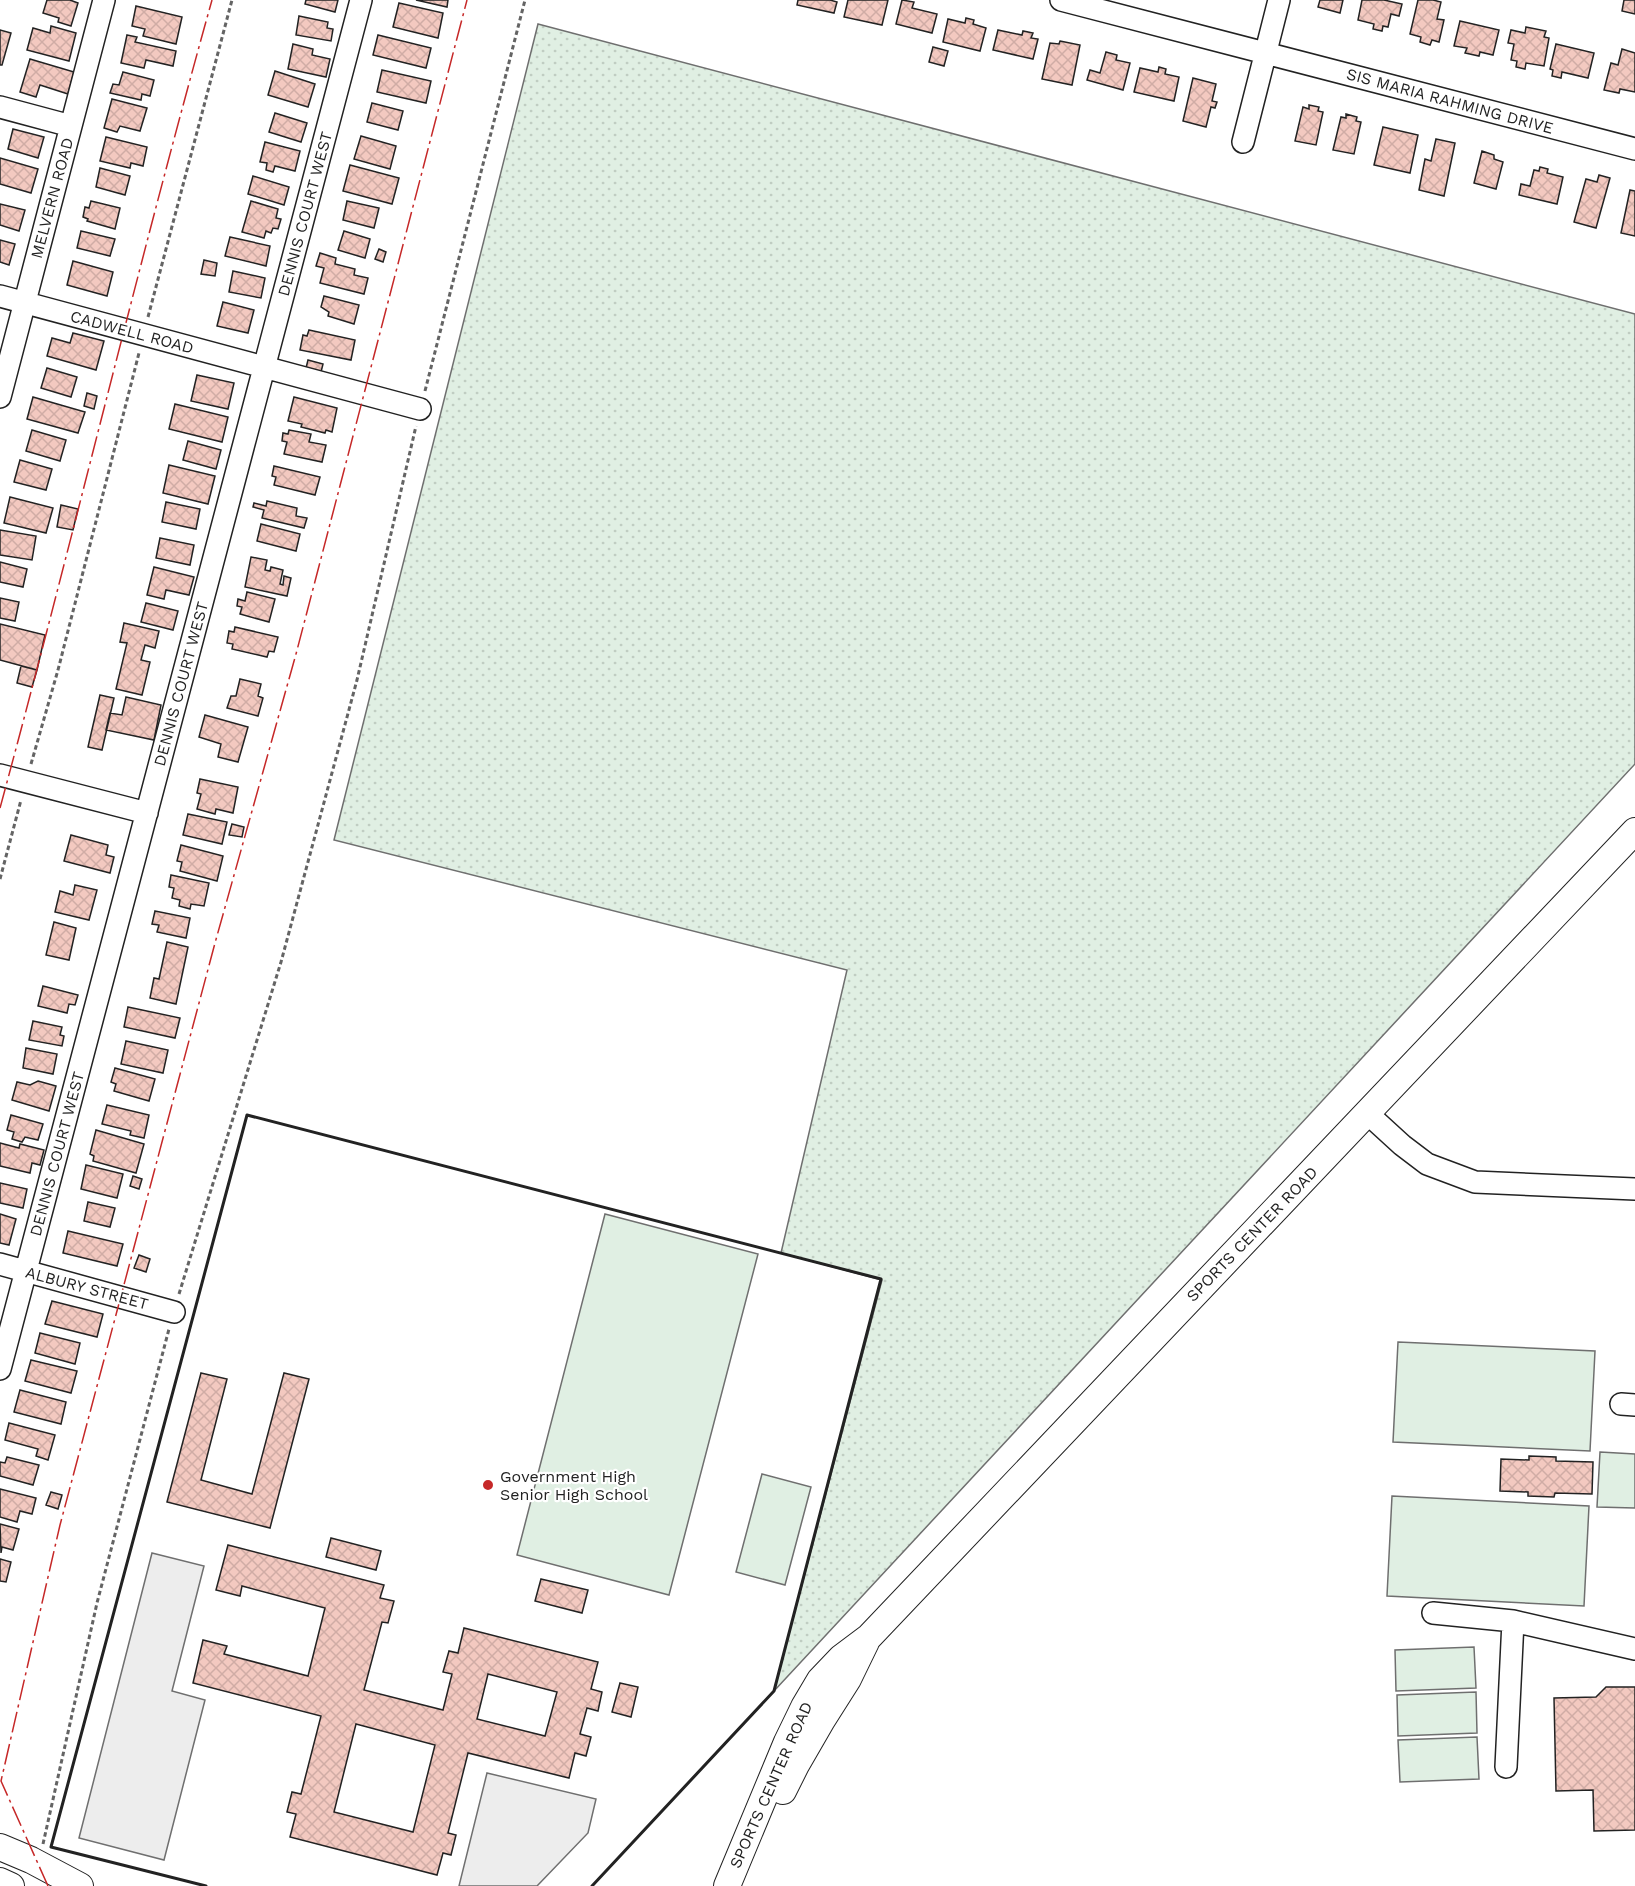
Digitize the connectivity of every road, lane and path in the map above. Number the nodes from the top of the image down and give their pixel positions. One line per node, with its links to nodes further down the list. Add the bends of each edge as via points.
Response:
1 (104, 0): 9 (street, MELVERN ROAD)
2 (232, 0): 14 (path)
3 (361, 0): 15 (street, DENNIS COURT WEST)
4 (525, 0): 17 (path)
5 (1061, 0): 7 (street, SIS MARIA RAHMING DRIVE)
6 (1279, 0): 7 (street)
7 (1265, 52): 10 (street); 11 (street, SIS MARIA RAHMING DRIVE)
8 (0, 107): 9 (street)
9 (71, 126): 13 (street, MELVERN ROAD)
10 (1243, 142)
11 (1635, 149)
12 (0, 296): 13 (street, CADWELL ROAD)
13 (25, 303): 14 (street, CADWELL ROAD); 16 (street, MELVERN ROAD)
14 (144, 335): 15 (street, CADWELL ROAD); 19 (path)
15 (264, 367): 17 (street, CADWELL ROAD); 20 (street, DENNIS COURT WEST)
16 (0, 397)
17 (420, 409): 27 (path, via 357,680 281,962)
18 (0, 775): 19 (street)
19 (26, 782): 20 (street); 22 (path)
20 (147, 813): 26 (street, DENNIS COURT WEST)
21 (1635, 831): 23 (main road, SPORTS CENTER ROAD)
22 (0, 879)
23 (1367, 1113): 24 (street, via 1427,1164 1474,1182); 31 (main road, SPORTS CENTER ROAD)
24 (1635, 1189)
25 (0, 1264): 26 (street, ALBURY STREET)
26 (26, 1271): 27 (street, ALBURY STREET); 28 (street, DENNIS COURT WEST)
27 (174, 1312): 35 (path, via 97,1603)
28 (0, 1369)
29 (1433, 1613): 30 (street)
30 (1513, 1621): 32 (street); 33 (street)
31 (869, 1637): 39 (main road, SPORTS CENTER ROAD, via 820,1680 804,1707); 40 (main road, SPORTS CENTER ROAD, via 796,1765)
32 (1635, 1649)
33 (1506, 1767)
34 (0, 1847): 35 (main road)
35 (39, 1864): 38 (main road)
36 (0, 1881): 37 (main road)
37 (11, 1886)
38 (80, 1886)
39 (727, 1886)
40 (744, 1886)

